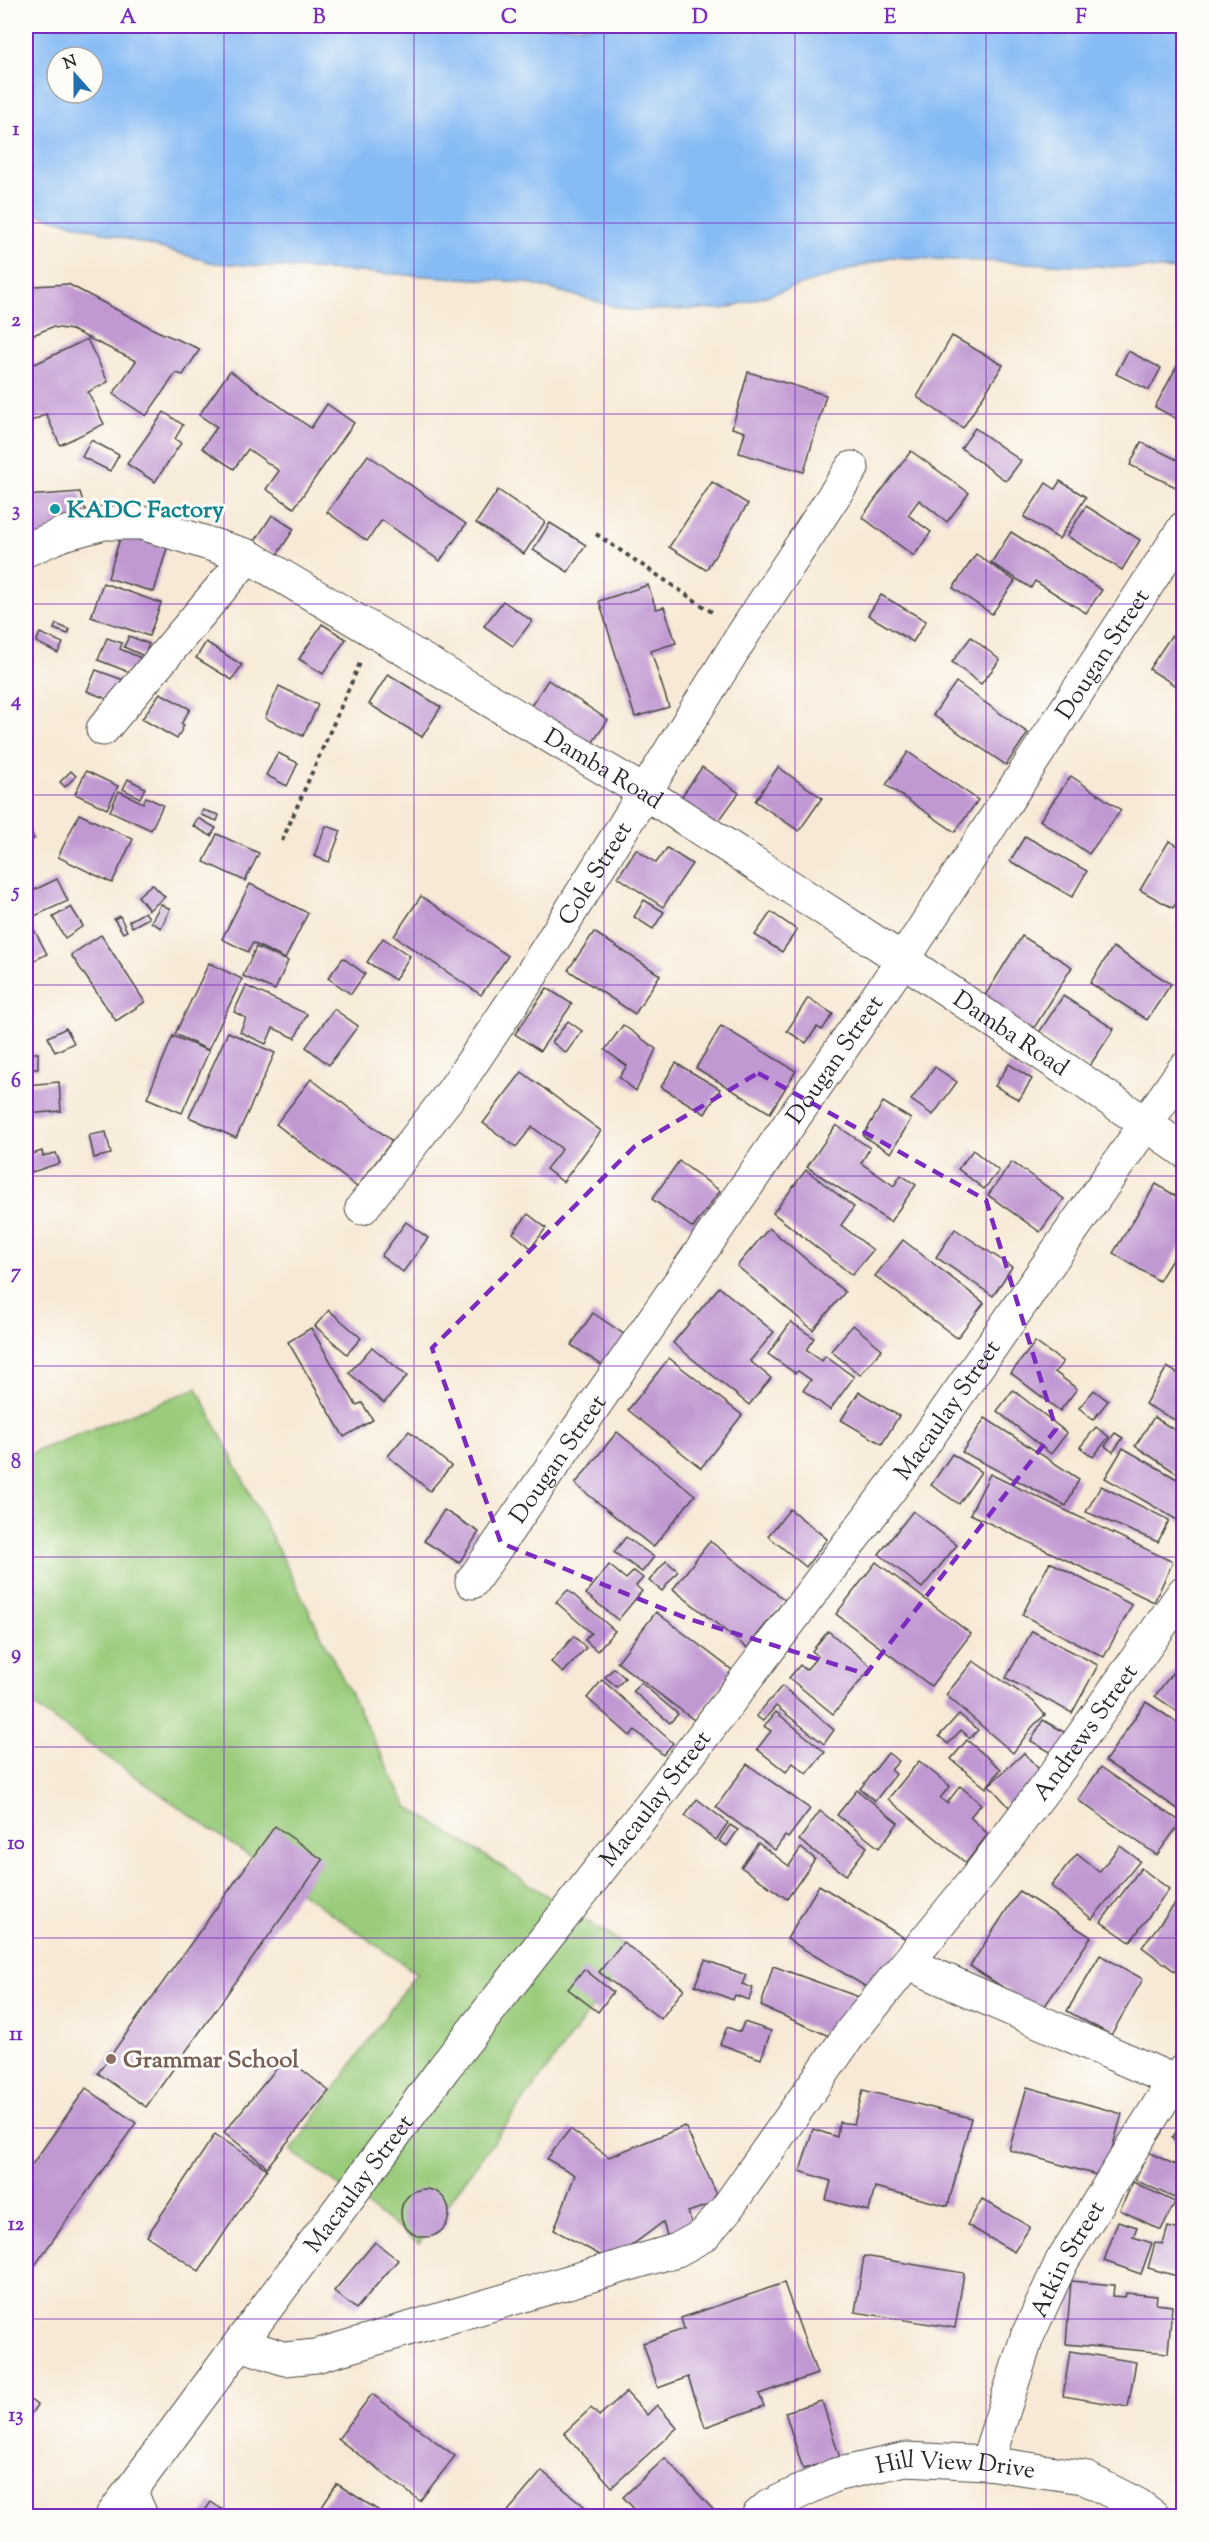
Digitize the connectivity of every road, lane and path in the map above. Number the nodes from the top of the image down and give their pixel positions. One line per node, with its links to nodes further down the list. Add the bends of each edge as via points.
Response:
1 (852, 468): 7 (street, Cole Street)
2 (1184, 528): 11 (street, Dougan Street)
3 (596, 534): 7 (path)
4 (26, 550): 5 (street, Damba Road, via 63,534 104,523 142,523)
5 (248, 556): 6 (street, Damba Road); 8 (street)
6 (374, 632): 9 (street, Damba Road); 10 (path)
7 (744, 633): 9 (street, Cole Street)
8 (103, 729)
9 (644, 792): 11 (street, Damba Road); 15 (street, Cole Street, via 531,975 459,1081)
10 (282, 841)
11 (903, 960): 13 (street, Damba Road); 16 (street, Dougan Street)
12 (1184, 1069): 13 (street, Macaulay Street)
13 (1145, 1122): 14 (street, Damba Road); 20 (street, Macaulay Street, via 915,1456 659,1794 444,2068)
14 (1184, 1151)
15 (362, 1208)
16 (472, 1582)
17 (1184, 1592): 18 (street, Andrews Street, via 1059,1769)
18 (909, 1964): 19 (street); 20 (street, Andrews Street, via 852,2031 704,2235 677,2250 316,2356 285,2359)
19 (1179, 2076): 21 (street, Atkin Street, via 1062,2261 1027,2337)
20 (241, 2344): 22 (street, Macaulay Street)
21 (987, 2463): 23 (street, Hill View Drive, via 906,2459 836,2475 768,2507); 24 (street, Hill View Drive, via 1083,2477)
22 (128, 2508)
23 (759, 2517)
24 (1153, 2517)

